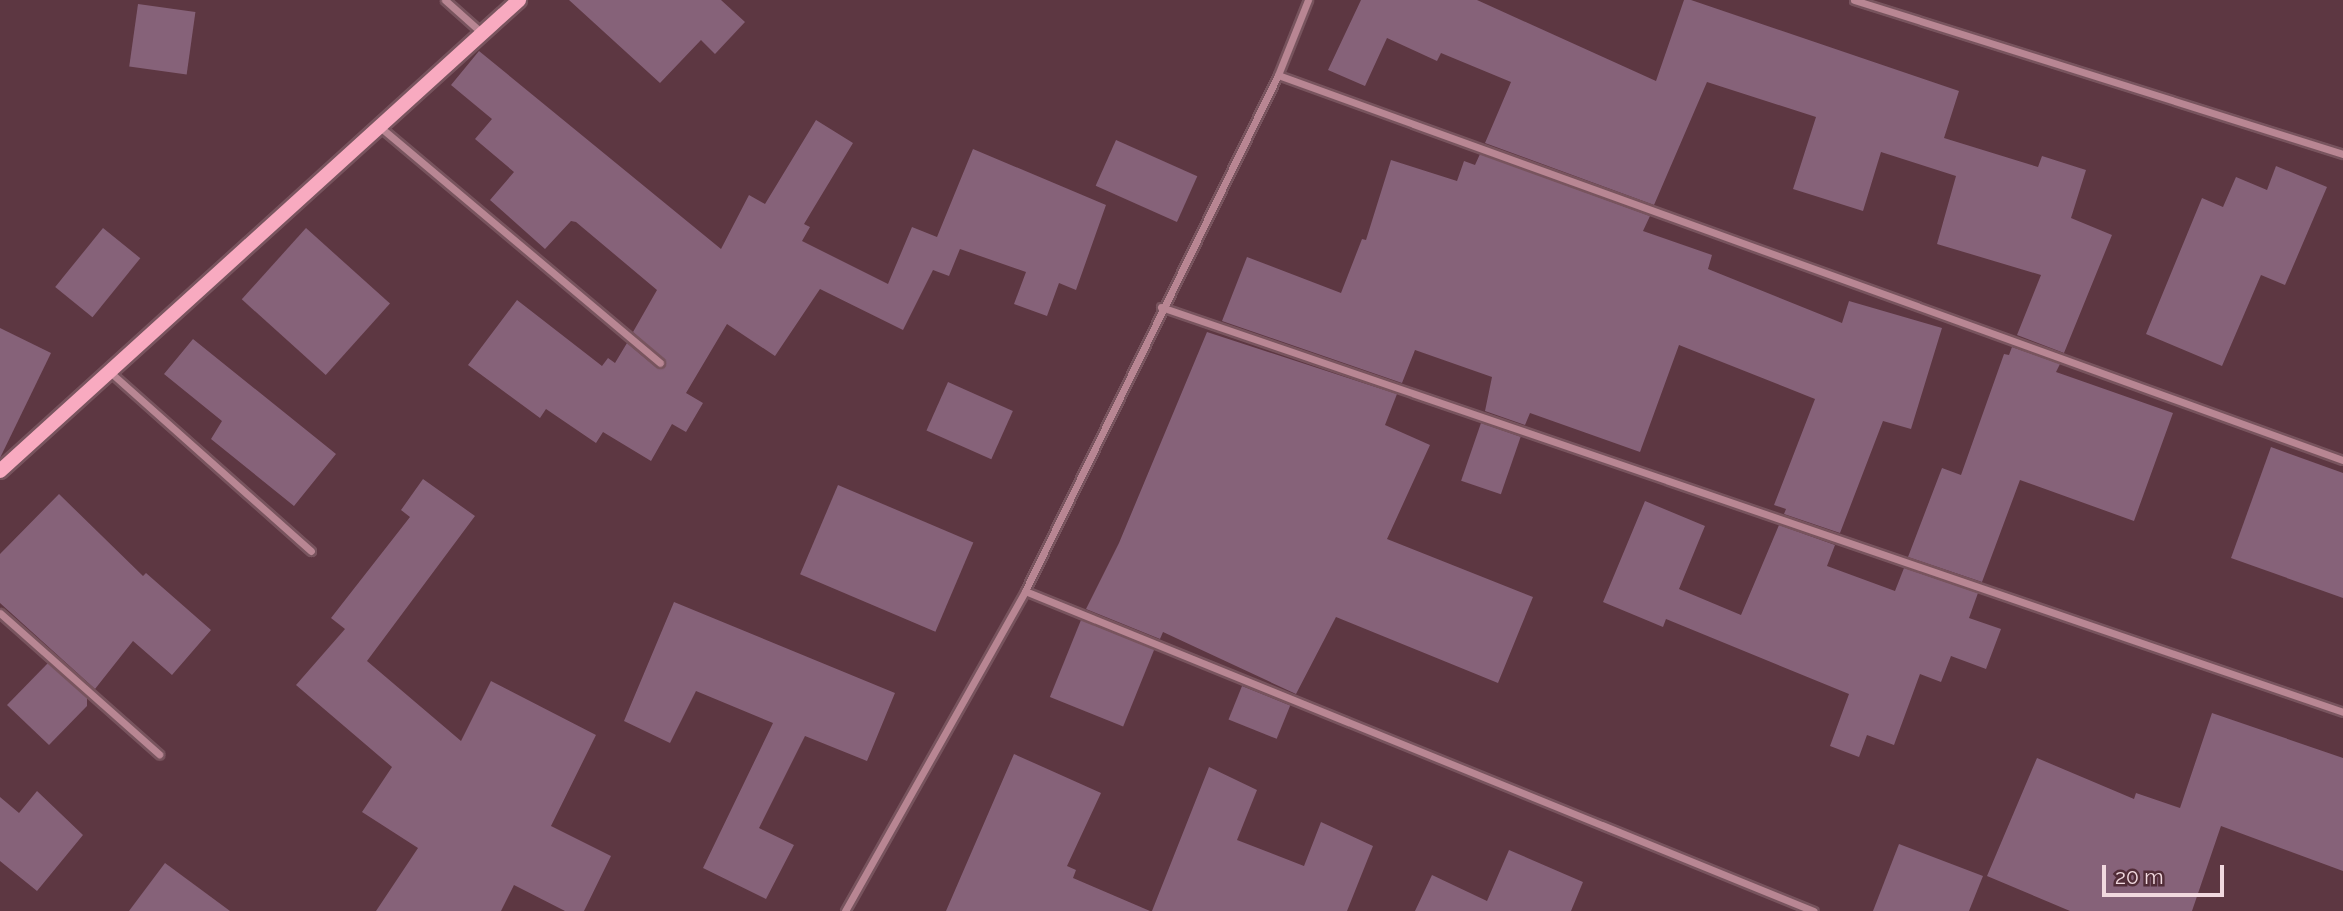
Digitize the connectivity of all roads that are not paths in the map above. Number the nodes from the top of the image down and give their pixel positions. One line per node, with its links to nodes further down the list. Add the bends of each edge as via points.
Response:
1 (445, 0): 5 (street)
2 (519, 0): 5 (street)
3 (1308, 0): 6 (street)
4 (1854, 0): 8 (street)
5 (482, 33): 7 (street)
6 (1278, 75): 9 (street); 12 (street)
7 (379, 126): 10 (street); 11 (street)
8 (2343, 154)
9 (1161, 307): 15 (street); 17 (street)
10 (660, 363)
11 (109, 371): 13 (street); 14 (street)
12 (2343, 460)
13 (0, 471)
14 (311, 551)
15 (1025, 592): 19 (street); 20 (street)
16 (0, 614): 18 (street)
17 (2343, 712)
18 (159, 754)
19 (845, 911)
20 (1814, 911)

